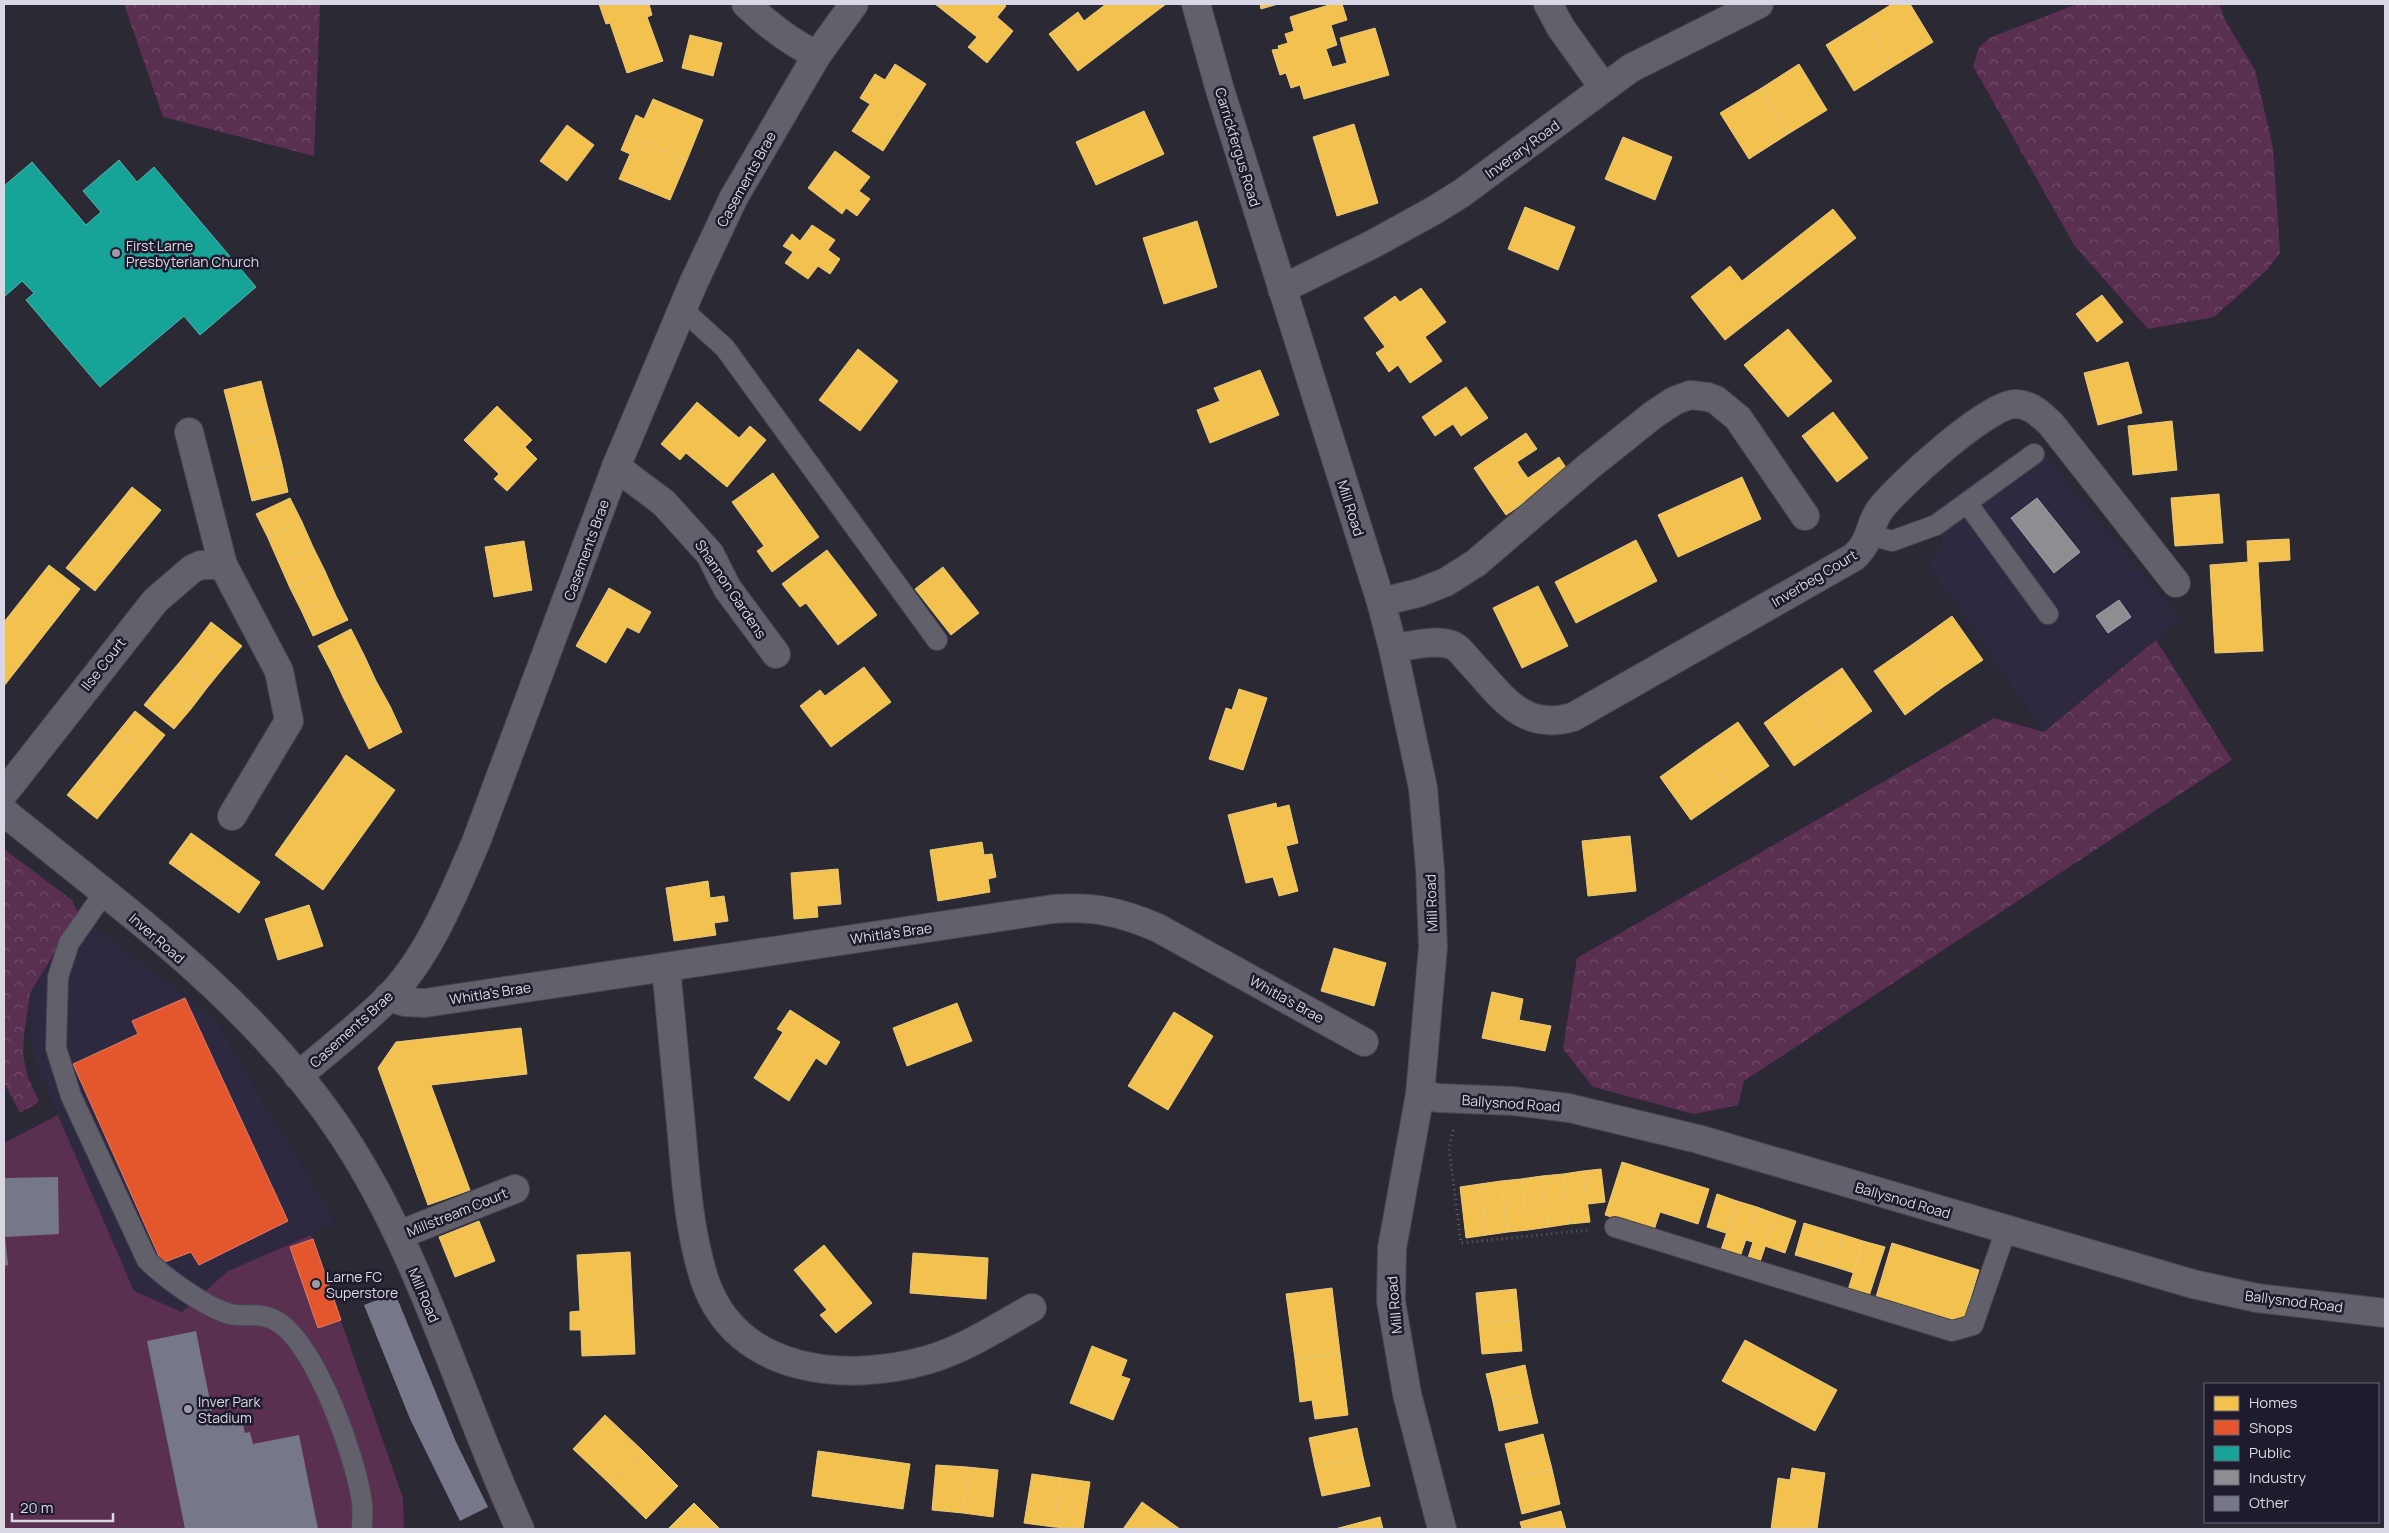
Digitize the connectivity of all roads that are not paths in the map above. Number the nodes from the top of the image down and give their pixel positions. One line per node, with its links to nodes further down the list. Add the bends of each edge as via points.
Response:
1 (746, 4): 6 (street, via 801,48)
2 (854, 4): 6 (street, Casements Brae)
3 (1196, 4): 8 (street, Carrickfergus Road)
4 (1548, 4): 7 (street)
5 (1758, 4): 7 (street, Inverary Road, via 1655,55)
6 (817, 55): 9 (street, Casements Brae, via 734,197)
7 (1604, 88): 8 (street, Inverary Road, via 1447,203 1373,244)
8 (1282, 288): 18 (street, Mill Road)
9 (682, 309): 12 (street, Casements Brae); 20 (lane, via 725,348)
10 (189, 432): 16 (street)
11 (2034, 454): 13 (lane)
12 (616, 468): 22 (street, Shannon Gardens, via 664,502 710,554 727,588); 28 (street, Casements Brae, via 476,842 434,931 415,963)
13 (1967, 503): 15 (lane, via 1936,525 1892,541); 19 (lane)
14 (1805, 516): 18 (street, via 1738,418 1716,400 1690,395 1653,415 1476,563 1446,582)
15 (1870, 535): 17 (street, Inverbeg Court, via 1879,512 1900,487 1935,455 1998,408 2014,404 2032,408 2051,424); 21 (street, Inverbeg Court, via 1865,547 1854,557 1573,717 1556,722 1533,719 1516,711 1454,646 1431,643)
16 (222, 565): 23 (street, Ilse Court, via 201,565 192,569 155,601); 25 (street, via 279,671 289,721)
17 (2176, 583)
18 (1381, 602): 21 (street, Mill Road)
19 (2048, 614)
20 (937, 640)
21 (1394, 648): 31 (street, Mill Road, via 1423,788 1430,869 1432,947)
22 (776, 654)
23 (4, 792)
24 (4, 812): 26 (street, Inver Road)
25 (232, 816)
26 (104, 893): 30 (street, Inver Road, via 242,1013); 38 (lane, via 69,943 58,977 56,1048 71,1096 147,1260 177,1286 208,1304 230,1314 259,1314 280,1324 302,1347 322,1380 348,1447 362,1502)
27 (666, 967): 28 (street, Whitla's Brae, via 425,1003); 29 (street, Whitla's Brae, via 1081,907 1132,916 1158,928); 36 (street, via 686,1177 695,1236 706,1282 724,1316 746,1342 778,1359 816,1368 895,1368 929,1360 970,1344)
28 (388, 997): 30 (street, Casements Brae)
29 (1364, 1042)
30 (298, 1076): 35 (street, Mill Road, via 343,1136)
31 (1420, 1094): 34 (street, Ballysnod Road, via 1569,1108 1698,1139); 40 (street, Mill Road, via 1392,1248 1391,1301 1407,1394)
32 (515, 1189): 35 (street, Millstream Court)
33 (1615, 1227): 34 (lane, via 1952,1331 1973,1325)
34 (2006, 1230): 37 (street, Ballysnod Road, via 2192,1284 2257,1298)
35 (399, 1235): 39 (street, Mill Road)
36 (1032, 1308)
37 (2385, 1312)
38 (362, 1529)
39 (520, 1529)
40 (1442, 1529)

